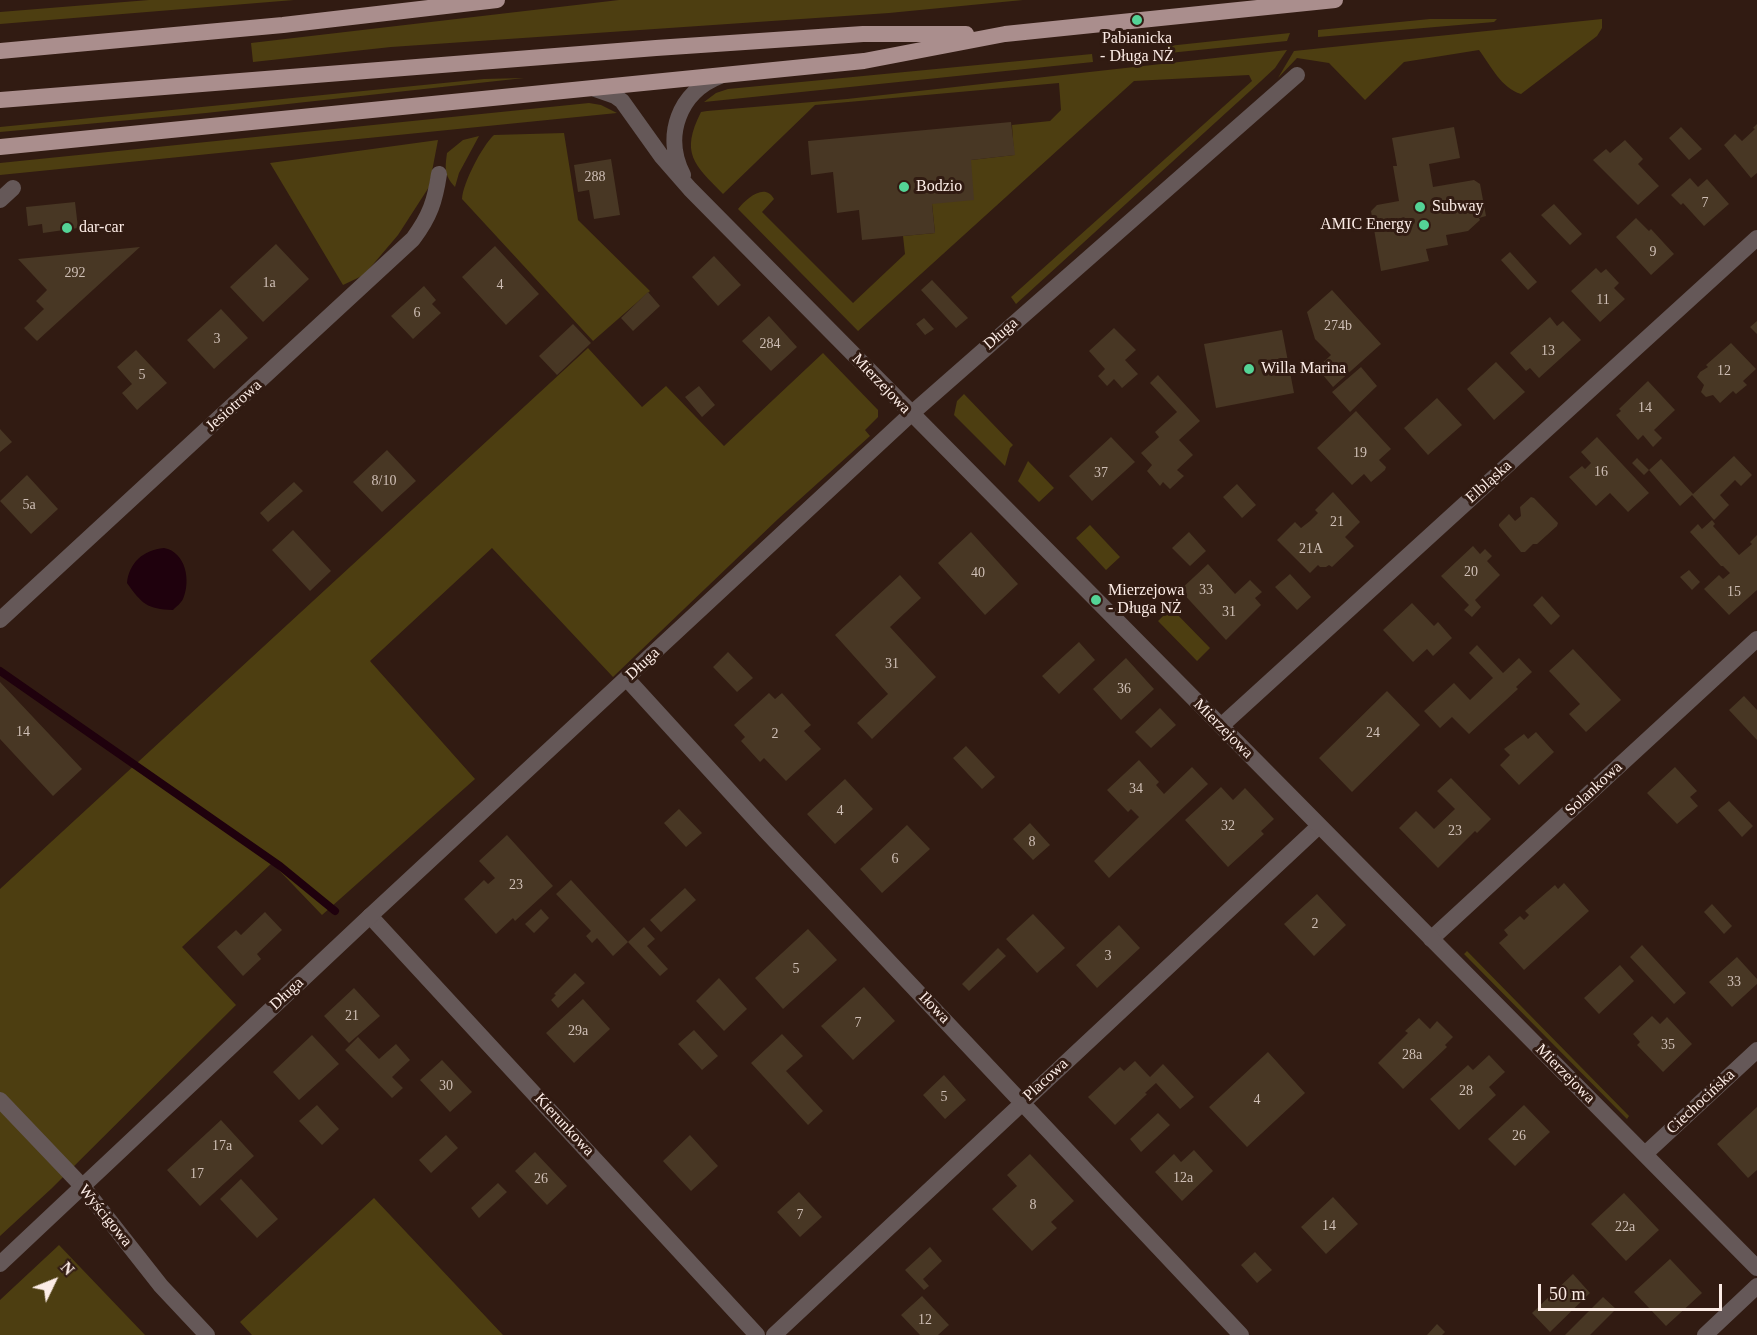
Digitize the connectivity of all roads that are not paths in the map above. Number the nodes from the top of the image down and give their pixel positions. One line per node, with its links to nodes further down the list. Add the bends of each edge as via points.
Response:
1 (497, 0): 4 (main road, via 283,25)
2 (1335, 0): 3 (main road)
3 (1005, 34): 6 (main road, via 864,61); 8 (main road, via 862,34)
4 (0, 51)
5 (1297, 75): 13 (street, Długa)
6 (720, 76): 7 (main road); 11 (street, via 692,95 675,127 674,156)
7 (595, 89): 9 (main road); 11 (street, Mierzejowa, via 622,101)
8 (0, 100)
9 (0, 147)
10 (439, 174): 14 (street, Jesiotrowa, via 427,221 413,239)
11 (690, 189): 13 (street, Mierzejowa)
12 (1757, 238): 17 (street, Elbląska)
13 (911, 414): 16 (street, Długa); 17 (street, Mierzejowa)
14 (0, 620)
15 (1757, 639): 20 (street, Solankowa)
16 (627, 679): 19 (street, Długa); 23 (street, Iłowa)
17 (1221, 726): 18 (street, Mierzejowa)
18 (1318, 826): 20 (street, Mierzejowa); 23 (street, Placowa)
19 (370, 916): 25 (street, Długa); 30 (street, Kierunkowa)
20 (1431, 939): 24 (street, Mierzejowa)
21 (1757, 1050): 24 (street, Ciechocińska)
22 (0, 1100): 25 (street, Wyścigowa)
23 (1023, 1102): 31 (street, Placowa); 32 (street, Iłowa)
24 (1645, 1154): 27 (street, Mierzejowa)
25 (83, 1187): 26 (street, Długa); 29 (street, Wyścigowa, via 161,1286)
26 (0, 1264)
27 (1757, 1268)
28 (1757, 1286): 33 (street)
29 (207, 1335)
30 (757, 1335)
31 (774, 1335)
32 (1241, 1335)
33 (1706, 1335)

